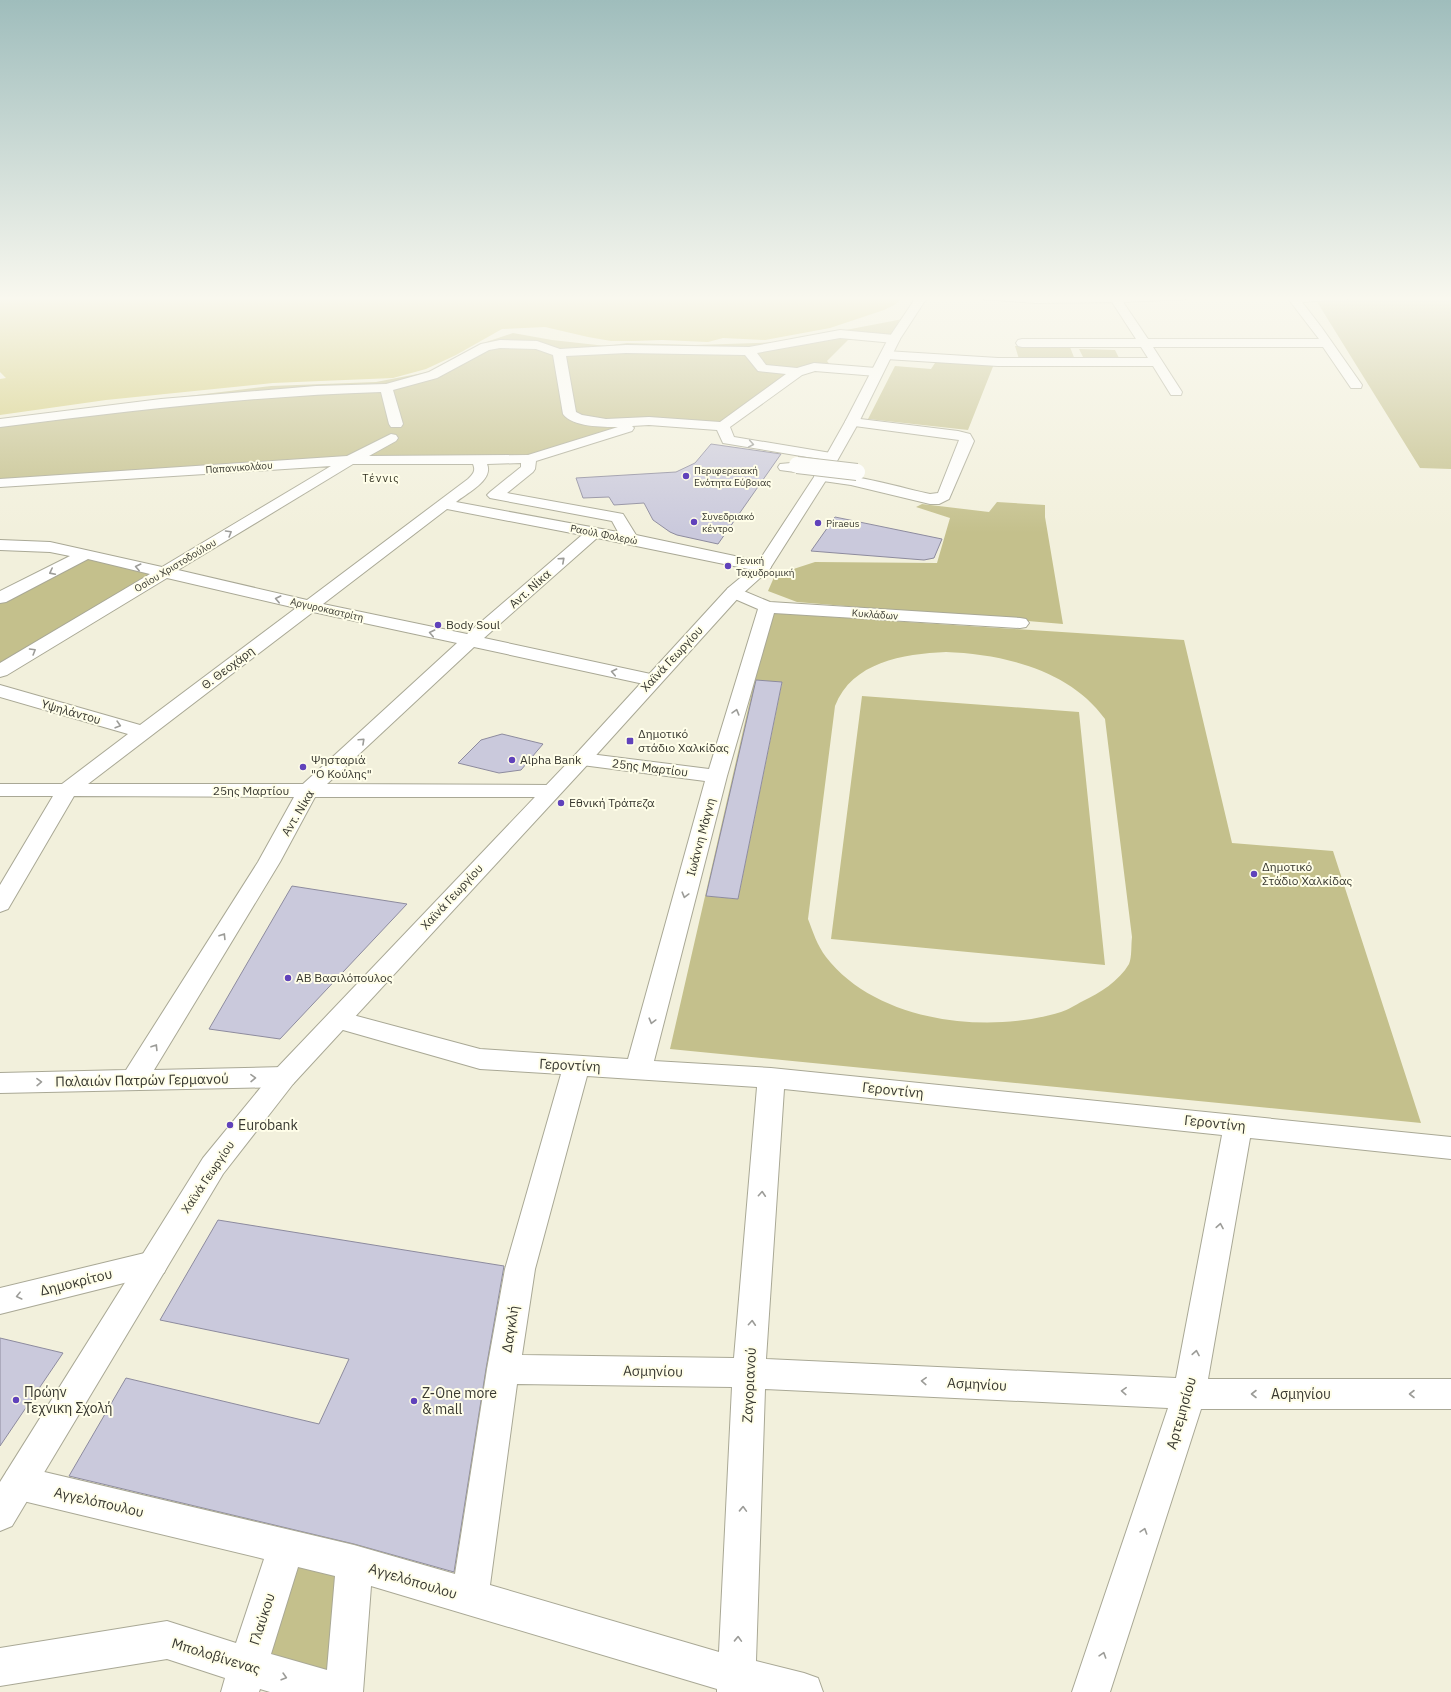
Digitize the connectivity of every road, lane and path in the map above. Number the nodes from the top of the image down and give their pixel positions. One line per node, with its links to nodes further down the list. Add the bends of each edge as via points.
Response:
1 (433, 375): 8 (street)
2 (562, 375): 10 (street, via 570,414 578,419 606,423)
3 (794, 375): 14 (street)
4 (875, 375): 11 (street, Χαϊνά Γεωργίου)
5 (1164, 375): 9 (street)
6 (1349, 375): 7 (street)
7 (1356, 385)
8 (386, 388): 12 (street, via 316,390 161,403); 13 (street)
9 (1176, 392)
10 (649, 421): 14 (street); 17 (street, Παπανικολάου)
11 (852, 422): 16 (street, Χαϊνά Γεωργίου); 22 (street, via 965,438 944,496 930,499)
12 (0, 423)
13 (396, 424)
14 (723, 426): 16 (street, one-way to 16, via 728,440)
15 (391, 438): 18 (street, Οσίου Χριστοδούλου)
16 (831, 457): 22 (street, Χαϊνά Γεωργίου)
17 (529, 459): 19 (street, Παπανικολάου); 26 (street, via 528,469 495,495 618,517)
18 (350, 460): 19 (street, Παπανικολάου); 23 (street, Παπανικολάου); 30 (street, Οσίου Χριστοδούλου, one-way to 18)
19 (478, 460): 24 (street, Θ. Θεοχάρη, via 482,467 480,475)
20 (786, 467): 21 (street, bridge, via 795,468 797,465)
21 (857, 472)
22 (821, 477): 29 (street, Χαϊνά Γεωργίου)
23 (0, 483)
24 (444, 504): 25 (street, Ραούλ Φολερώ); 33 (street, Θ. Θεοχάρη)
25 (594, 532): 26 (street, Ραούλ Φολερώ); 36 (street, Αντ. Νίκα, one-way to 25)
26 (630, 539): 29 (street, Ραούλ Φολερώ)
27 (0, 545): 28 (street, Αργυροκαστρίτη, via 50,547)
28 (86, 554): 30 (street, Αργυροκαστρίτη, one-way to 28); 32 (street, one-way to 32)
29 (764, 567): 31 (street, Χαϊνά Γεωργίου)
30 (163, 573): 33 (street, Αργυροκαστρίτη, one-way to 30); 37 (street, Οσίου Χριστοδούλου, one-way to 30)
31 (734, 592): 34 (street, Κυκλάδων); 38 (street, Χαϊνά Γεωργίου)
32 (0, 598)
33 (310, 606): 36 (street, Αργυροκαστρίτη, one-way to 33); 40 (street, Θ. Θεοχάρη)
34 (767, 607): 35 (street, Κυκλάδων); 42 (street, Ιωάννη Μὰγνη, one-way to 34)
35 (1020, 623)
36 (470, 641): 38 (street, Αργυροκαστρίτη, one-way to 36); 45 (street, Αντ. Νίκα, one-way to 36)
37 (0, 671)
38 (652, 680): 41 (street, Χαϊνά Γεωργίου)
39 (0, 691): 40 (street, Υψηλάντου, one-way to 40)
40 (143, 732): 44 (street, Θ. Θεοχάρη)
41 (582, 759): 42 (street, 25ης Μαρτίου); 46 (street, Χαϊνά Γεωργίου)
42 (717, 776): 50 (street, Ιωάννη Μὰγνη, one-way to 50)
43 (0, 790): 44 (street, 25ης Μαρτίου)
44 (67, 790): 45 (street, 25ης Μαρτίου); 47 (street, Θ. Θεοχάρη)
45 (308, 791): 46 (street, 25ης Μαρτίου); 53 (street, Αντ. Νίκα, one-way to 45, via 269,862)
46 (550, 791): 48 (street, Χαϊνά Γεωργίου)
47 (0, 904)
48 (338, 1020): 49 (street, Γεροντίνη, via 480,1059); 51 (street, Χαϊνά Γεωργίου)
49 (576, 1066): 50 (street, Γεροντίνη); 59 (street, Δαγκλή, via 520,1269)
50 (639, 1068): 52 (street, Γεροντίνη)
51 (284, 1077): 53 (street, Παλαιών Πατρών Γερμανού, one-way to 51); 57 (street, Χαϊνά Γεωργίου, via 213,1166)
52 (771, 1078): 55 (street, Γεροντίνη); 60 (street, Ζαγοριανού, one-way to 52)
53 (134, 1080): 54 (street, Παλαιών Πατρών Γερμανού, one-way to 53)
54 (0, 1083)
55 (1238, 1126): 56 (street, Γεροντίνη); 61 (street, Αρτεμησίου, one-way to 55)
56 (1451, 1148)
57 (153, 1264): 58 (street, Δημοκρίτου, one-way to 58); 63 (street, Χαϊνά Γεωργίου)
58 (0, 1300)
59 (503, 1369): 60 (street, Ασμηνίου); 67 (street, Δαγκλή)
60 (749, 1373): 61 (street, Ασμηνίου, one-way to 60); 70 (street, Ζαγοριανού, one-way to 60)
61 (1189, 1394): 62 (street, Ασμηνίου, one-way to 61); 74 (street, Αρτεμησίου, one-way to 61)
62 (1451, 1394)
63 (19, 1483): 64 (street, Χαϊνά Γεωργίου); 65 (street, Αγγελόπουλου)
64 (0, 1514)
65 (286, 1547): 66 (street, Αγγελόπουλου); 69 (street, Γλαύκου)
66 (354, 1563): 67 (street, Αγγελόπουλου); 72 (street)
67 (470, 1598): 70 (street, Αγγελόπουλου)
68 (0, 1667): 69 (street, Μπολοβίνενας, via 167,1640)
69 (243, 1679): 71 (street, Μπολοβίνενας, one-way to 71)
70 (736, 1684): 73 (street, Αγγελόπουλου)
71 (335, 1692)
72 (344, 1692)
73 (804, 1692)
74 (1091, 1692)

